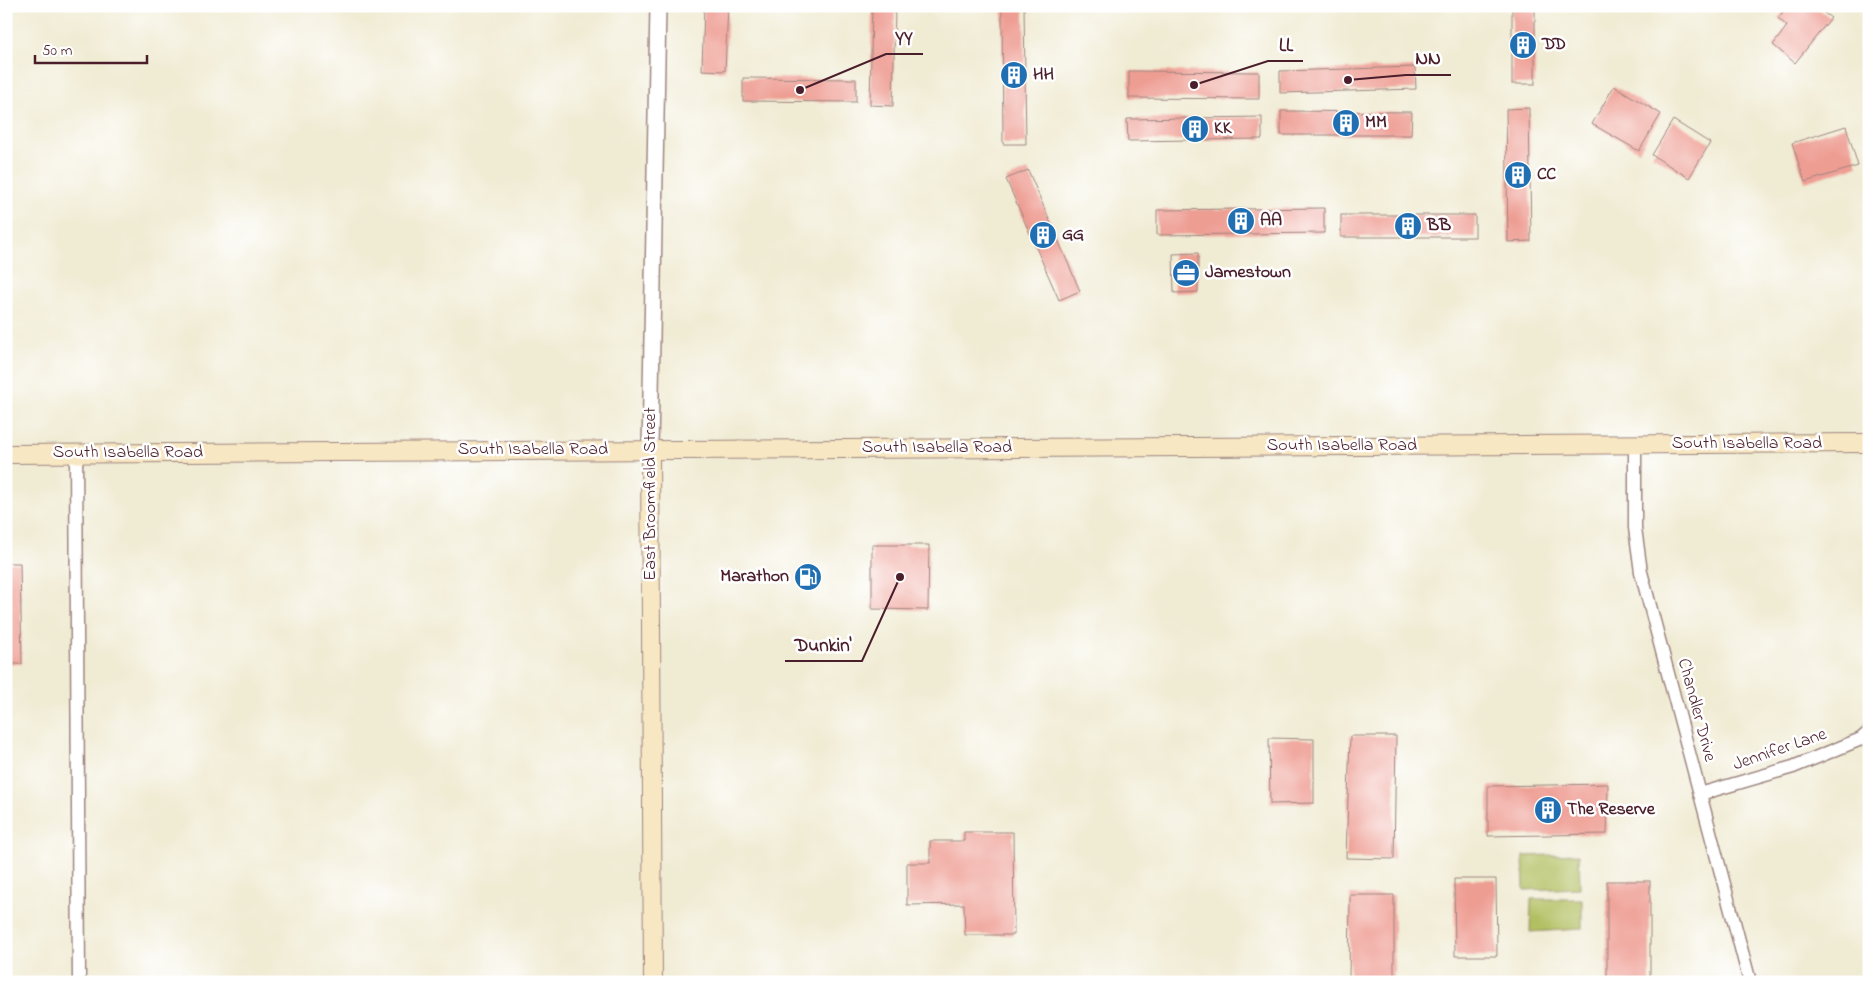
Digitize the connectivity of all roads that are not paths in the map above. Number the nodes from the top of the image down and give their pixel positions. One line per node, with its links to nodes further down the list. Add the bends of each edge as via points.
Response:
1 (658, 6): 4 (street, East Broomfield Street)
2 (1869, 443): 3 (main road, South Isabella Road)
3 (1635, 444): 4 (main road, South Isabella Road); 8 (street, Chandler Drive, via 1635,528 1641,572)
4 (650, 449): 5 (main road, South Isabella Road); 10 (main road, East Broomfield Street)
5 (76, 453): 6 (main road, South Isabella Road); 9 (street)
6 (6, 454)
7 (1869, 732): 8 (street, Jennifer Lane, via 1861,739 1793,768)
8 (1700, 794): 11 (street, Chandler Drive)
9 (79, 982)
10 (653, 982)
11 (1750, 982)

